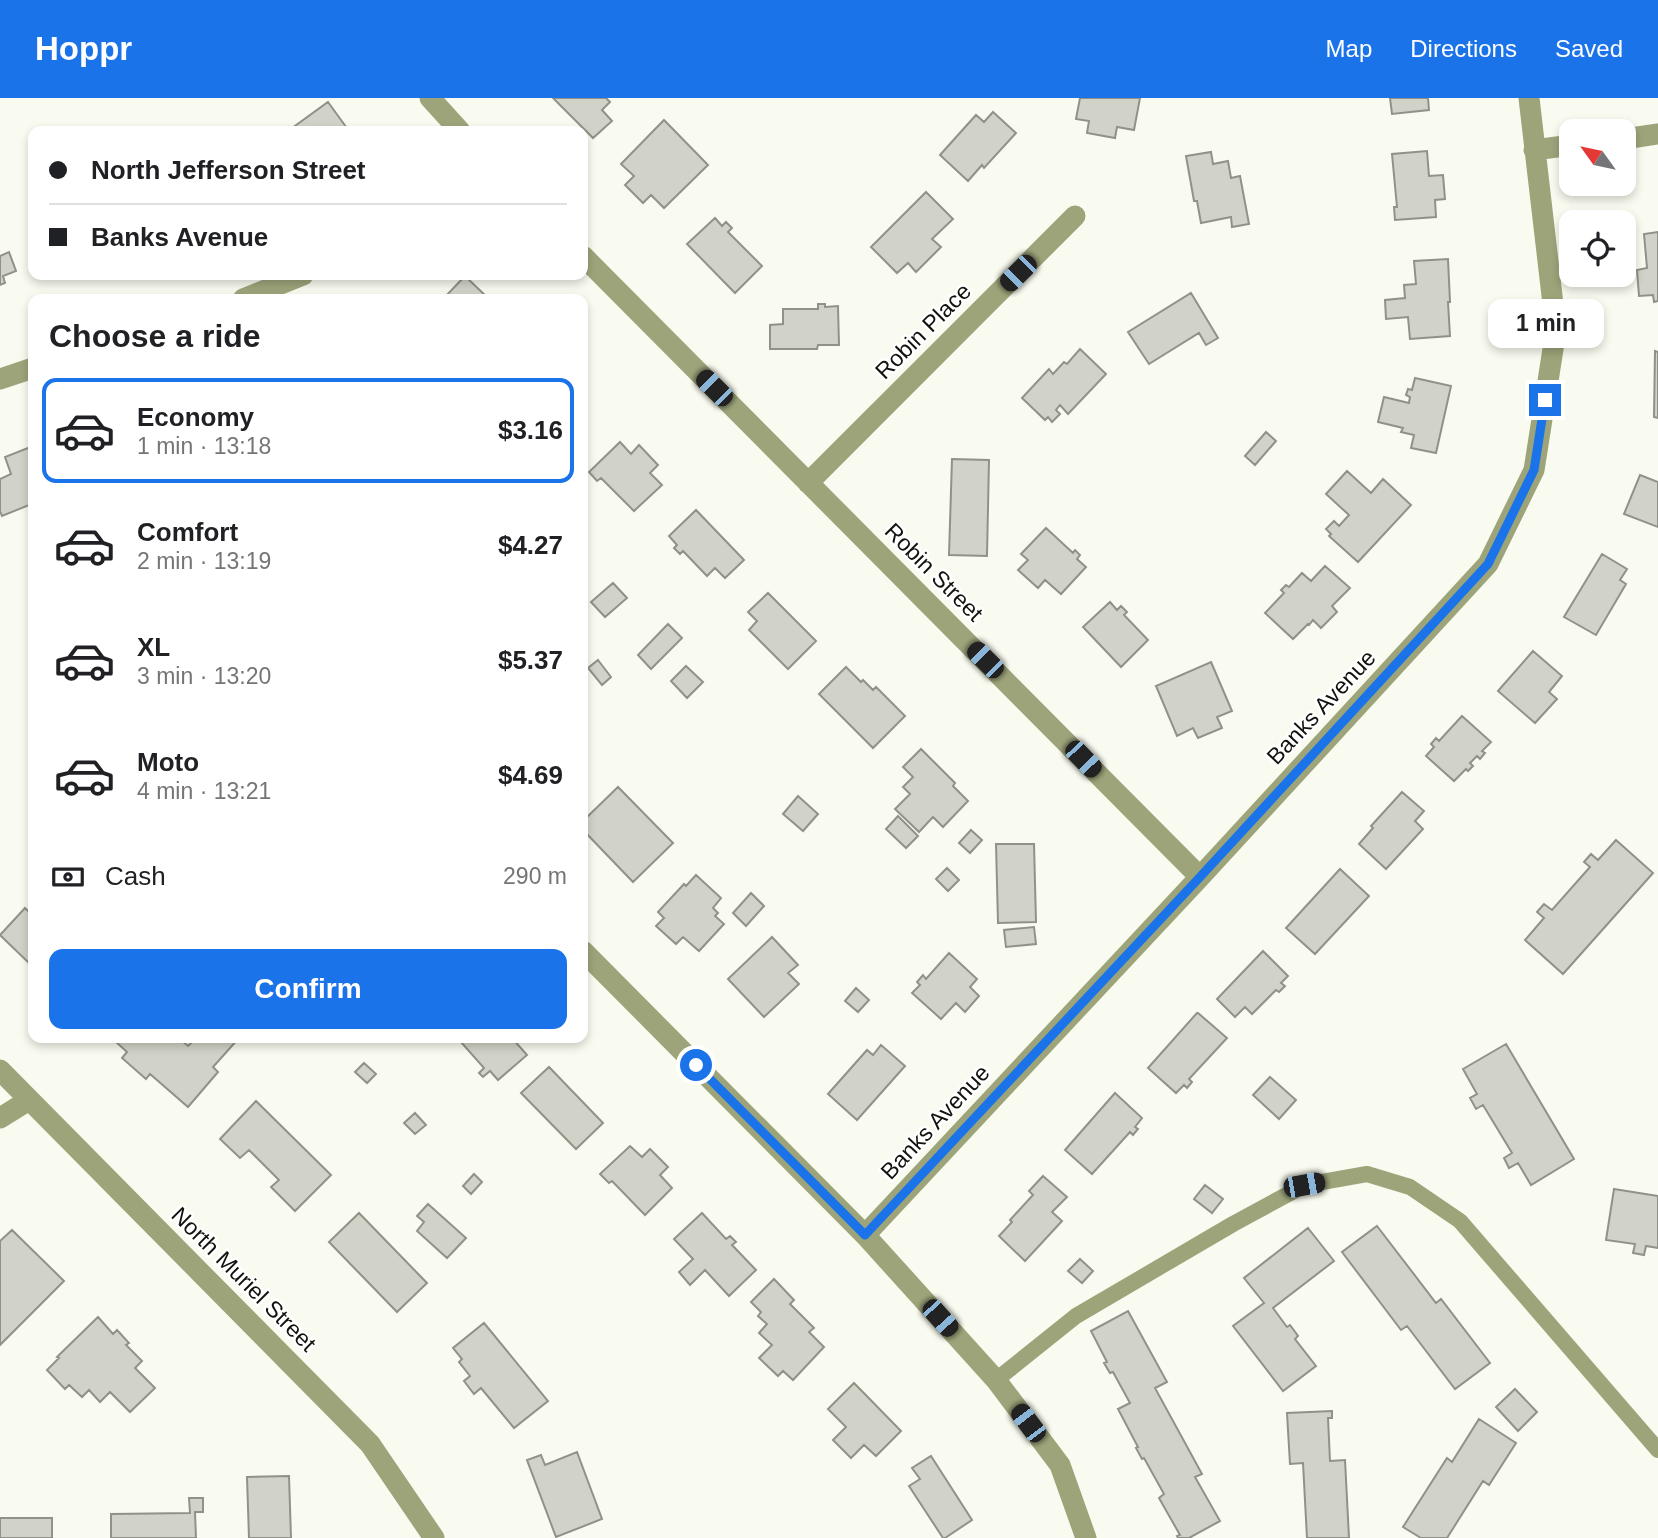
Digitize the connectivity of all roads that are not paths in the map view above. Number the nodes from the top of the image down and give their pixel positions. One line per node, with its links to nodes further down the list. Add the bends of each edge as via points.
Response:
1 (430, 98): 3 (street)
2 (1529, 98): 7 (street, Banks Avenue)
3 (455, 126)
4 (1658, 134): 5 (street)
5 (1636, 137)
6 (1559, 147): 7 (street)
7 (1535, 150): 15 (street, Banks Avenue, via 1556,330 1534,470 1488,564)
8 (1075, 216): 14 (street, Robin Place)
9 (588, 261): 14 (street, Robin Street)
10 (290, 280): 11 (street)
11 (256, 294)
12 (28, 370): 13 (street)
13 (0, 379)
14 (808, 483): 15 (street, Robin Street)
15 (1200, 877): 20 (street, Banks Avenue)
16 (588, 956): 20 (street)
17 (0, 1070): 18 (street, North Muriel Street)
18 (29, 1100): 19 (street); 23 (street, North Muriel Street, via 370,1444)
19 (0, 1118)
20 (865, 1235): 21 (street)
21 (996, 1380): 22 (lane, via 1076,1316 1245,1217 1304,1185 1367,1174 1410,1187 1460,1221); 24 (street, via 1060,1465)
22 (1658, 1450)
23 (434, 1538)
24 (1086, 1538)

